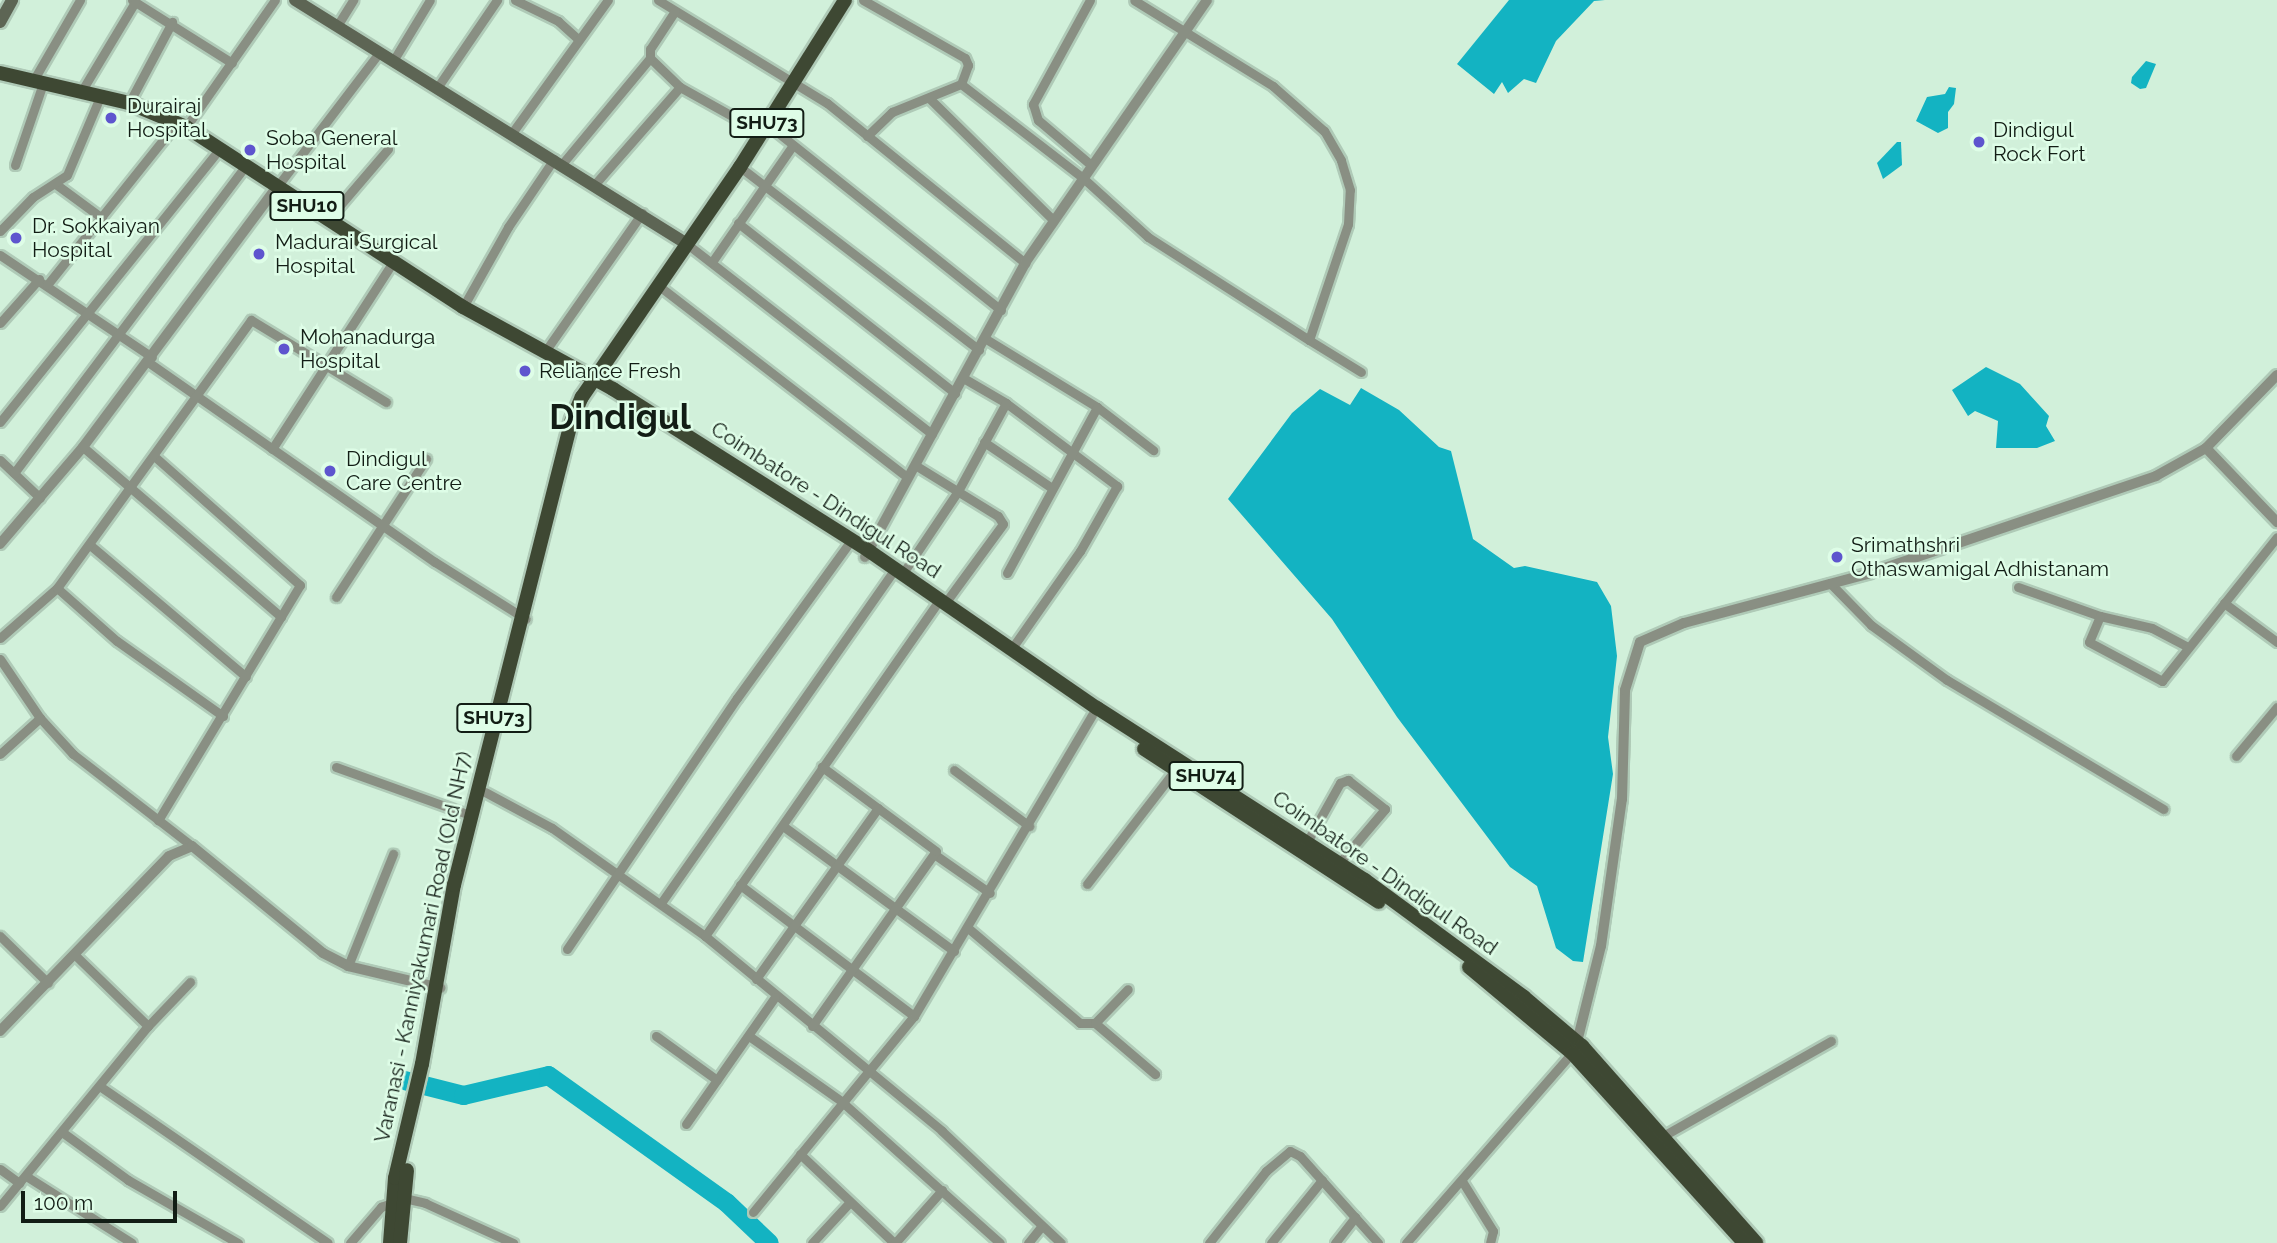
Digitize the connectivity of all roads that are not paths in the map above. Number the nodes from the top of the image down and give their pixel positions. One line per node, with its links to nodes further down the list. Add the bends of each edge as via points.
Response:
1 (12, 0): 18 (main road)
2 (80, 0): 28 (street)
3 (275, 0): 26 (street)
4 (295, 0): 20 (main road)
5 (353, 0): 20 (street)
6 (430, 0): 25 (street)
7 (497, 0): 32 (street)
8 (515, 0): 22 (street, via 558,21)
9 (608, 0): 22 (street)
10 (658, 0): 17 (street)
11 (845, 0): 29 (main road, Varanasi - Kanniyakumari Road (Old NH7) / SHU73)
12 (863, 0): 30 (street, via 965,58 968,65)
13 (1090, 0): 46 (street, via 1033,104 1038,120)
14 (1134, 0): 21 (street)
15 (1207, 0): 21 (street)
16 (133, 1): 19 (street); 33 (street)
17 (675, 11): 24 (street, via 650,49); 29 (street)
18 (0, 22)
19 (172, 22): 26 (street); 36 (street)
20 (337, 26): 23 (main road)
21 (1185, 29): 46 (street); 73 (street, via 1273,86 1324,131 1341,160 1350,190 1348,224)
22 (577, 38): 39 (street)
23 (378, 54): 25 (main road); 53 (street)
24 (650, 58): 31 (street); 44 (street)
25 (393, 61): 32 (main road)
26 (232, 63): 37 (street)
27 (0, 73): 28 (main road, SHU10)
28 (38, 82): 33 (main road, SHU10); 45 (street)
29 (792, 82): 38 (main road, Varanasi - Kanniyakumari Road (Old NH7) / SHU73); 40 (street)
30 (961, 84): 35 (street); 49 (street)
31 (680, 87): 38 (street); 51 (street)
32 (437, 88): 39 (main road)
33 (81, 92): 34 (main road, SHU10)
34 (100, 97): 36 (main road, SHU10); 52 (street, via 67,175)
35 (929, 98): 40 (street, via 892,112); 57 (street)
36 (129, 103): 37 (main road, SHU10)
37 (181, 125): 43 (main road, SHU10); 55 (street)
38 (764, 128): 41 (street); 48 (main road, Varanasi - Kanniyakumari Road (Old NH7) / SHU73)
39 (512, 134): 44 (main road)
40 (867, 136): 64 (street)
41 (793, 145): 50 (street); 68 (street)
42 (388, 149): 56 (street)
43 (219, 150): 47 (main road, SHU10); 69 (street)
44 (558, 161): 51 (main road); 67 (street, via 508,227)
45 (15, 165)
46 (1091, 165): 49 (street)
47 (245, 167): 53 (main road, SHU10); 71 (street)
48 (740, 167): 50 (street); 60 (main road, Varanasi - Kanniyakumari Road (Old NH7) / SHU73)
49 (1083, 178): 57 (street); 73 (street, via 1155,242)
50 (766, 182): 58 (street); 74 (street)
51 (595, 184): 54 (main road)
52 (57, 185): 55 (street); 59 (street, via 33,197)
53 (276, 188): 56 (main road, SHU10); 76 (street)
54 (642, 213): 60 (main road); 75 (street)
55 (102, 218): 65 (street)
56 (329, 218): 62 (main road, SHU10)
57 (1054, 220): 64 (street)
58 (738, 222): 63 (street); 82 (street)
59 (0, 231)
60 (687, 244): 63 (street); 66 (main road, Varanasi - Kanniyakumari Road (Old NH7) / SHU73)
61 (0, 255): 65 (street)
62 (393, 262): 67 (main road, SHU10); 77 (street)
63 (712, 262): 88 (street)
64 (1025, 263): 68 (street)
65 (43, 282): 69 (street); 70 (street)
66 (659, 286): 81 (main road, Varanasi - Kanniyakumari Road (Old NH7) / SHU73); 100 (street)
67 (463, 307): 75 (main road, SHU10)
68 (1001, 310): 72 (street)
69 (87, 313): 71 (street); 87 (street)
70 (0, 323)
71 (120, 335): 76 (street); 99 (street)
72 (986, 338): 74 (street); 86 (street)
73 (1309, 340): 78 (street)
74 (979, 350): 80 (street)
75 (544, 353): 81 (main road, SHU10)
76 (150, 360): 83 (street); 90 (street)
77 (327, 365): 83 (street, via 251,320); 84 (street); 92 (street)
78 (1361, 372)
79 (2277, 376): 91 (street)
80 (965, 379): 82 (street); 85 (street)
81 (596, 383): 110 (main road, Coimbatore - Dindigul Road / SHU74, via 611,398); 111 (main road, Coimbatore - Dindigul Road / SHU74, via 625,397); 122 (main road, Varanasi - Kanniyakumari Road (Old NH7) / SHU73)
82 (955, 393): 88 (street)
83 (200, 397): 92 (street); 95 (street)
84 (386, 402)
85 (1006, 403): 89 (street); 93 (street)
86 (1097, 407): 93 (street); 94 (street)
87 (0, 422)
88 (932, 434): 98 (street)
89 (984, 442): 101 (street); 103 (street)
90 (83, 447): 102 (street); 104 (street)
91 (2206, 448): 105 (street); 114 (street, via 2156,476)
92 (272, 449): 106 (street)
93 (1073, 450): 101 (street); 126 (street, via 1116,485 1080,551)
94 (1153, 450)
95 (153, 456): 102 (street); 121 (street, via 296,578 299,590)
96 (426, 459): 106 (street)
97 (0, 460): 99 (street)
98 (915, 465): 100 (street); 103 (street)
99 (14, 473): 104 (street)
100 (908, 477): 111 (street)
101 (1052, 488): 112 (street)
102 (132, 489): 109 (street); 121 (street)
103 (958, 491): 113 (street); 118 (street, via 1003,524)
104 (40, 498): 108 (street)
105 (2277, 522)
106 (382, 526): 117 (street); 122 (street)
107 (2277, 537): 119 (street)
108 (0, 544)
109 (90, 545): 116 (street); 128 (street)
110 (847, 546): 111 (main road, Coimbatore - Dindigul Road / SHU74); 152 (street)
111 (867, 554): 113 (main road, Coimbatore - Dindigul Road / SHU74)
112 (1007, 573)
113 (897, 574): 118 (main road, Coimbatore - Dindigul Road / SHU74); 156 (street)
114 (1830, 583): 141 (street, via 1871,625 1947,680); 181 (street, via 1684,623 1645,637 1635,648 1625,691 1626,749 1619,825 1595,979)
115 (2018, 587): 120 (street)
116 (57, 588): 123 (street); 131 (street, via 117,641)
117 (336, 597)
118 (941, 603): 126 (main road, Coimbatore - Dindigul Road / SHU74); 130 (main road, Coimbatore - Dindigul Road / SHU74); 136 (street)
119 (2224, 603): 124 (street); 125 (street)
120 (2100, 616): 125 (street, via 2152,628); 125 (street, via 2089,642 2158,680 2164,679)
121 (281, 617): 128 (street)
122 (523, 618): 139 (main road, Varanasi - Kanniyakumari Road (Old NH7) / SHU73); 142 (main road, Varanasi - Kanniyakumari Road (Old NH7) / SHU73)
123 (0, 638)
124 (2277, 642)
125 (2188, 647)
126 (1012, 648): 146 (main road, Coimbatore - Dindigul Road / SHU74)
127 (0, 659): 132 (street)
128 (246, 677): 131 (street)
129 (2277, 707): 134 (street)
130 (1092, 715): 137 (main road, Coimbatore - Dindigul Road / SHU74); 145 (street)
131 (223, 716): 143 (street)
132 (40, 718): 133 (street); 143 (street, via 73,754)
133 (0, 754)
134 (2236, 756)
135 (336, 767): 142 (street)
136 (822, 767): 140 (street); 144 (street)
137 (1176, 769): 153 (street); 181 (main road, Coimbatore - Dindigul Road / SHU74, via 1464,963)
138 (954, 770): 145 (street)
139 (485, 792): 152 (street, via 552,828); 170 (main road, Varanasi - Kanniyakumari Road (Old NH7) / SHU73)
140 (878, 808): 149 (street, via 935,848); 151 (street)
141 (2163, 809)
142 (470, 815): 170 (main road, Varanasi - Kanniyakumari Road (Old NH7) / SHU73)
143 (158, 820): 147 (street)
144 (783, 826): 151 (street); 154 (street)
145 (1029, 826): 155 (street)
146 (1307, 842): 150 (main road, Coimbatore - Dindigul Road / SHU74); 150 (street, via 1340,783 1348,780 1384,809)
147 (192, 846): 164 (street, via 169,856); 165 (street, via 287,928)
148 (393, 854): 165 (street)
149 (934, 854): 155 (street); 157 (street)
150 (1339, 863): 181 (main road, Coimbatore - Dindigul Road / SHU74, via 1524,997)
151 (837, 867): 157 (street); 158 (street)
152 (619, 874): 156 (street); 162 (street)
153 (1087, 884)
154 (740, 885): 158 (street); 161 (street)
155 (990, 893): 159 (street)
156 (661, 903): 161 (street)
157 (895, 909): 163 (street); 166 (street)
158 (797, 926): 166 (street); 167 (street)
159 (968, 928): 163 (street); 174 (street, via 1080,1023)
160 (0, 936): 169 (street)
161 (705, 936): 167 (street)
162 (567, 949)
163 (954, 951): 173 (street)
164 (75, 955): 169 (street); 175 (street)
165 (348, 966): 170 (street)
166 (852, 970): 173 (street); 176 (street)
167 (756, 979): 172 (street)
168 (190, 982): 175 (street)
169 (48, 983): 177 (street)
170 (439, 988): 196 (main road, Varanasi - Kanniyakumari Road (Old NH7) / SHU73)
171 (1128, 989): 174 (street)
172 (775, 997): 176 (street); 179 (street)
173 (914, 1016): 182 (street)
174 (1096, 1023): 183 (street)
175 (148, 1026): 185 (street)
176 (811, 1026): 182 (street)
177 (0, 1031)
178 (656, 1036): 184 (street)
179 (749, 1036): 184 (street); 186 (street)
180 (1831, 1041): 189 (street)
181 (1575, 1048): 189 (main road, Coimbatore - Dindigul Road / SHU74); 194 (street); 220 (main road, Coimbatore - Dindigul Road / SHU74)
182 (866, 1071): 186 (street); 201 (street, via 942,1131)
183 (1155, 1074)
184 (717, 1080): 187 (street)
185 (101, 1087): 188 (street); 204 (street)
186 (841, 1101): 190 (street); 195 (street)
187 (686, 1124)
188 (62, 1132): 192 (street); 203 (street, via 128,1180)
189 (1663, 1136): 221 (main road, Coimbatore - Dindigul Road / SHU74)
190 (800, 1154): 197 (street); 199 (street)
191 (0, 1169): 192 (street)
192 (22, 1179): 198 (street); 202 (street)
193 (1322, 1180): 200 (street); 214 (street, via 1296,1152 1284,1153); 215 (street)
194 (1462, 1181): 218 (street); 219 (street, via 1493,1231)
195 (942, 1190): 210 (street); 211 (street)
196 (398, 1198): 205 (street); 206 (main road, Varanasi - Kanniyakumari Road (Old NH7) / SHU73); 207 (main road, Varanasi - Kanniyakumari Road (Old NH7) / SHU73); 208 (street, via 425,1203)
197 (849, 1203): 209 (street); 210 (street)
198 (0, 1206)
199 (754, 1212)
200 (1355, 1217): 216 (street); 217 (street)
201 (1042, 1226): 212 (street); 213 (street)
202 (132, 1243)
203 (237, 1243)
204 (328, 1243)
205 (350, 1243)
206 (390, 1243)
207 (400, 1243)
208 (513, 1243)
209 (812, 1243)
210 (895, 1243)
211 (1000, 1243)
212 (1028, 1243)
213 (1060, 1243)
214 (1209, 1243)
215 (1271, 1243)
216 (1335, 1243)
217 (1378, 1243)
218 (1406, 1243)
219 (1490, 1243)
220 (1744, 1243)
221 (1756, 1243)

